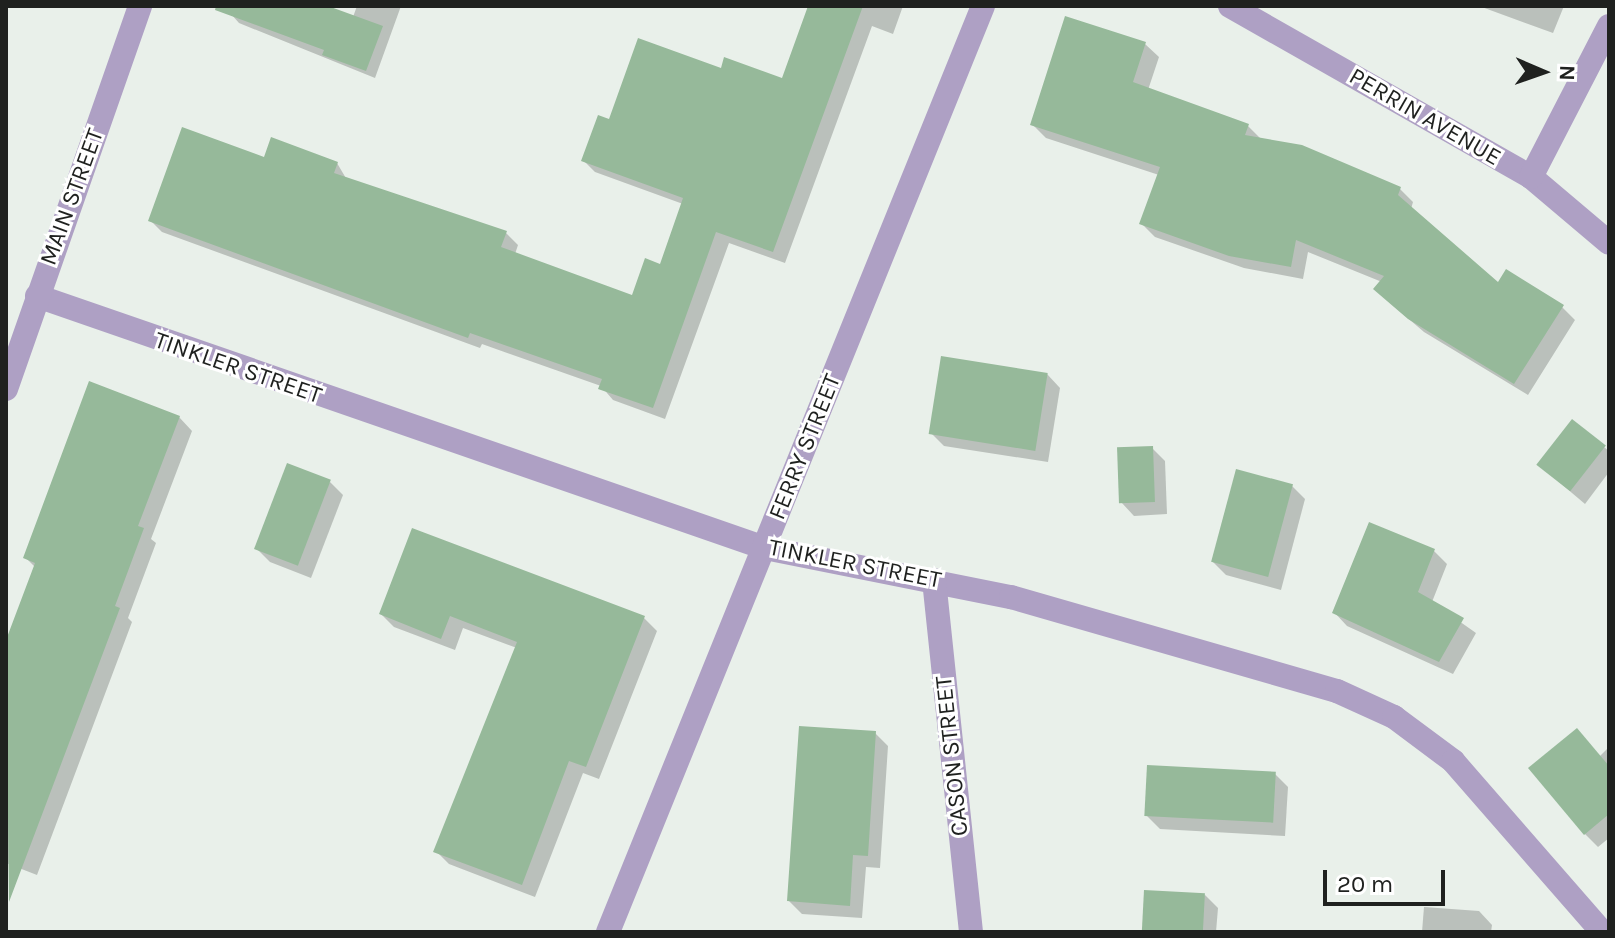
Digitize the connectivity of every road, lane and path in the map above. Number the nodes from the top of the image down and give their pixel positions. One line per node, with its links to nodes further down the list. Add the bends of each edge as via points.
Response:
1 (140, 6): 7 (street, MAIN STREET)
2 (983, 6): 9 (street, FERRY STREET)
3 (1230, 6): 5 (street, PERRIN AVENUE)
4 (1609, 26): 5 (street)
5 (1531, 177): 6 (street, PERRIN AVENUE)
6 (1609, 243)
7 (37, 296): 8 (street, MAIN STREET); 9 (street, TINKLER STREET)
8 (6, 389)
9 (765, 548): 10 (street, TINKLER STREET); 11 (street, FERRY STREET)
10 (934, 580): 12 (street, CASON STREET); 13 (street, TINKLER STREET, via 1337,691 1394,717 1453,761)
11 (608, 932)
12 (971, 932)
13 (1602, 932)

